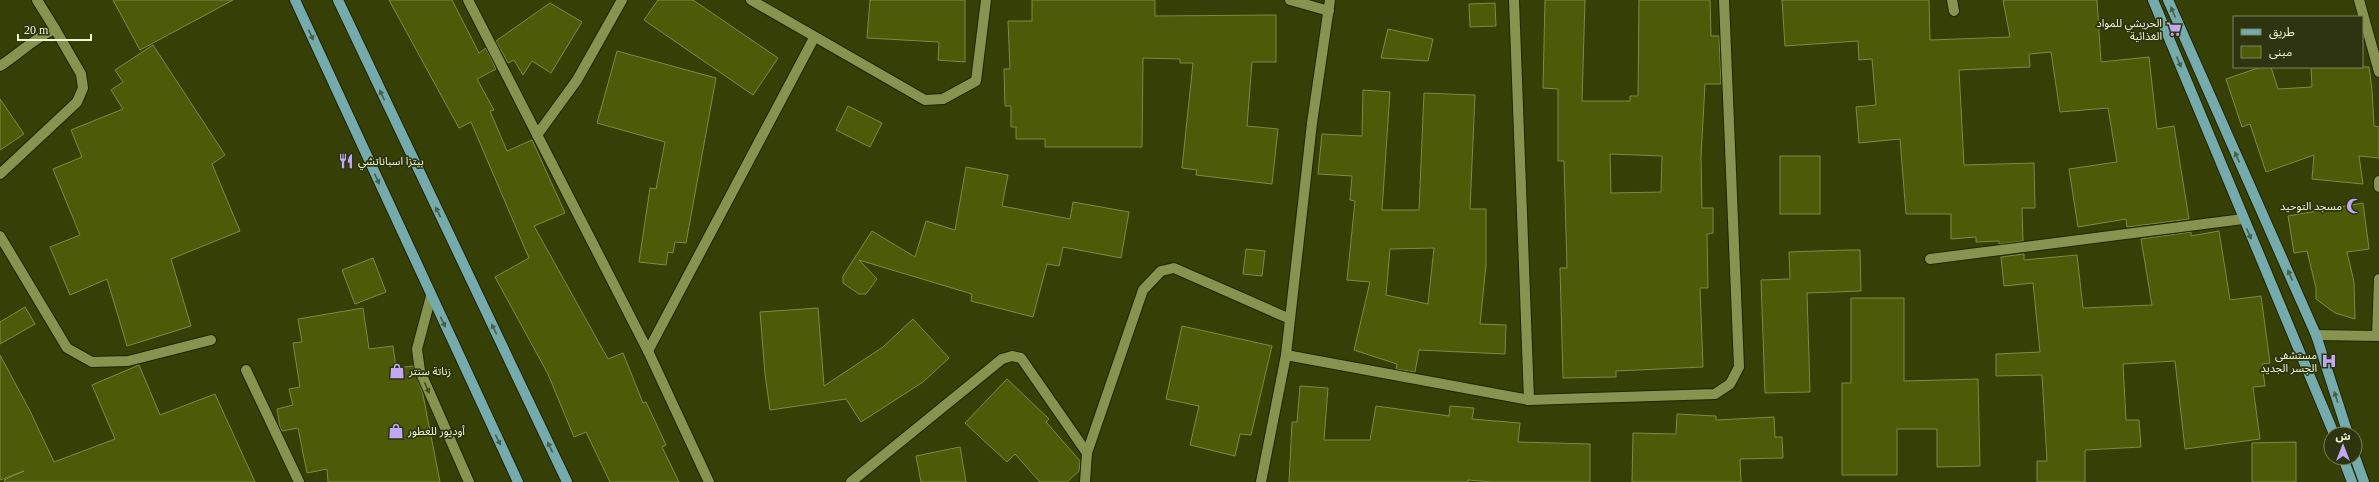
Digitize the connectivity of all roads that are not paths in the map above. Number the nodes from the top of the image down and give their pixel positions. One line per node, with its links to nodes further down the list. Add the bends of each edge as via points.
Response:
1 (37, 0): 18 (street)
2 (294, 0): 30 (main road, one-way to 30)
3 (338, 0): 47 (main road, one-way to 3)
4 (468, 0): 22 (street)
5 (622, 0): 22 (street, via 576,80)
6 (751, 0): 19 (street)
7 (986, 0): 19 (street, via 976,81 943,99 926,100)
8 (1290, 0): 16 (street)
9 (1330, 0): 16 (street)
10 (1514, 0): 38 (street)
11 (1724, 0): 38 (street, via 1739,367 1730,384 1715,394)
12 (1952, 0): 17 (street)
13 (2153, 0): 26 (main road, one-way to 26)
14 (2168, 0): 32 (main road, one-way to 14)
15 (2359, 0): 21 (street)
16 (1329, 11): 31 (street, via 1312,124)
17 (1954, 11)
18 (55, 29): 20 (street, via 38,37); 23 (street, via 81,74 82,88 77,102)
19 (814, 38): 35 (street)
20 (0, 66)
21 (2379, 72)
22 (537, 135): 35 (street)
23 (0, 174)
24 (2379, 181): 25 (street)
25 (2379, 187)
26 (2243, 219): 28 (street); 39 (main road, one-way to 39)
27 (0, 236): 34 (street, via 67,348 92,362 128,361)
28 (1930, 259)
29 (2379, 278): 33 (street)
30 (431, 296): 45 (street, one-way to 45, via 417,349 420,371); 46 (main road, one-way to 46)
31 (1290, 319): 36 (street); 41 (street, via 1174,268 1161,270 1144,290)
32 (2316, 335): 33 (street); 40 (main road, one-way to 32)
33 (2378, 336)
34 (211, 340)
35 (648, 351): 48 (street)
36 (1286, 355): 38 (street); 51 (street)
37 (246, 370): 44 (street)
38 (1528, 400)
39 (2331, 426)
40 (2345, 426)
41 (1087, 453): 49 (street, via 1021,358 1012,356 1002,358); 50 (street)
42 (2346, 466): 52 (main road)
43 (2358, 466): 53 (main road)
44 (298, 482)
45 (469, 482)
46 (518, 482)
47 (567, 482)
48 (709, 482)
49 (851, 482)
50 (1085, 482)
51 (1261, 482)
52 (2352, 482)
53 (2364, 482)

